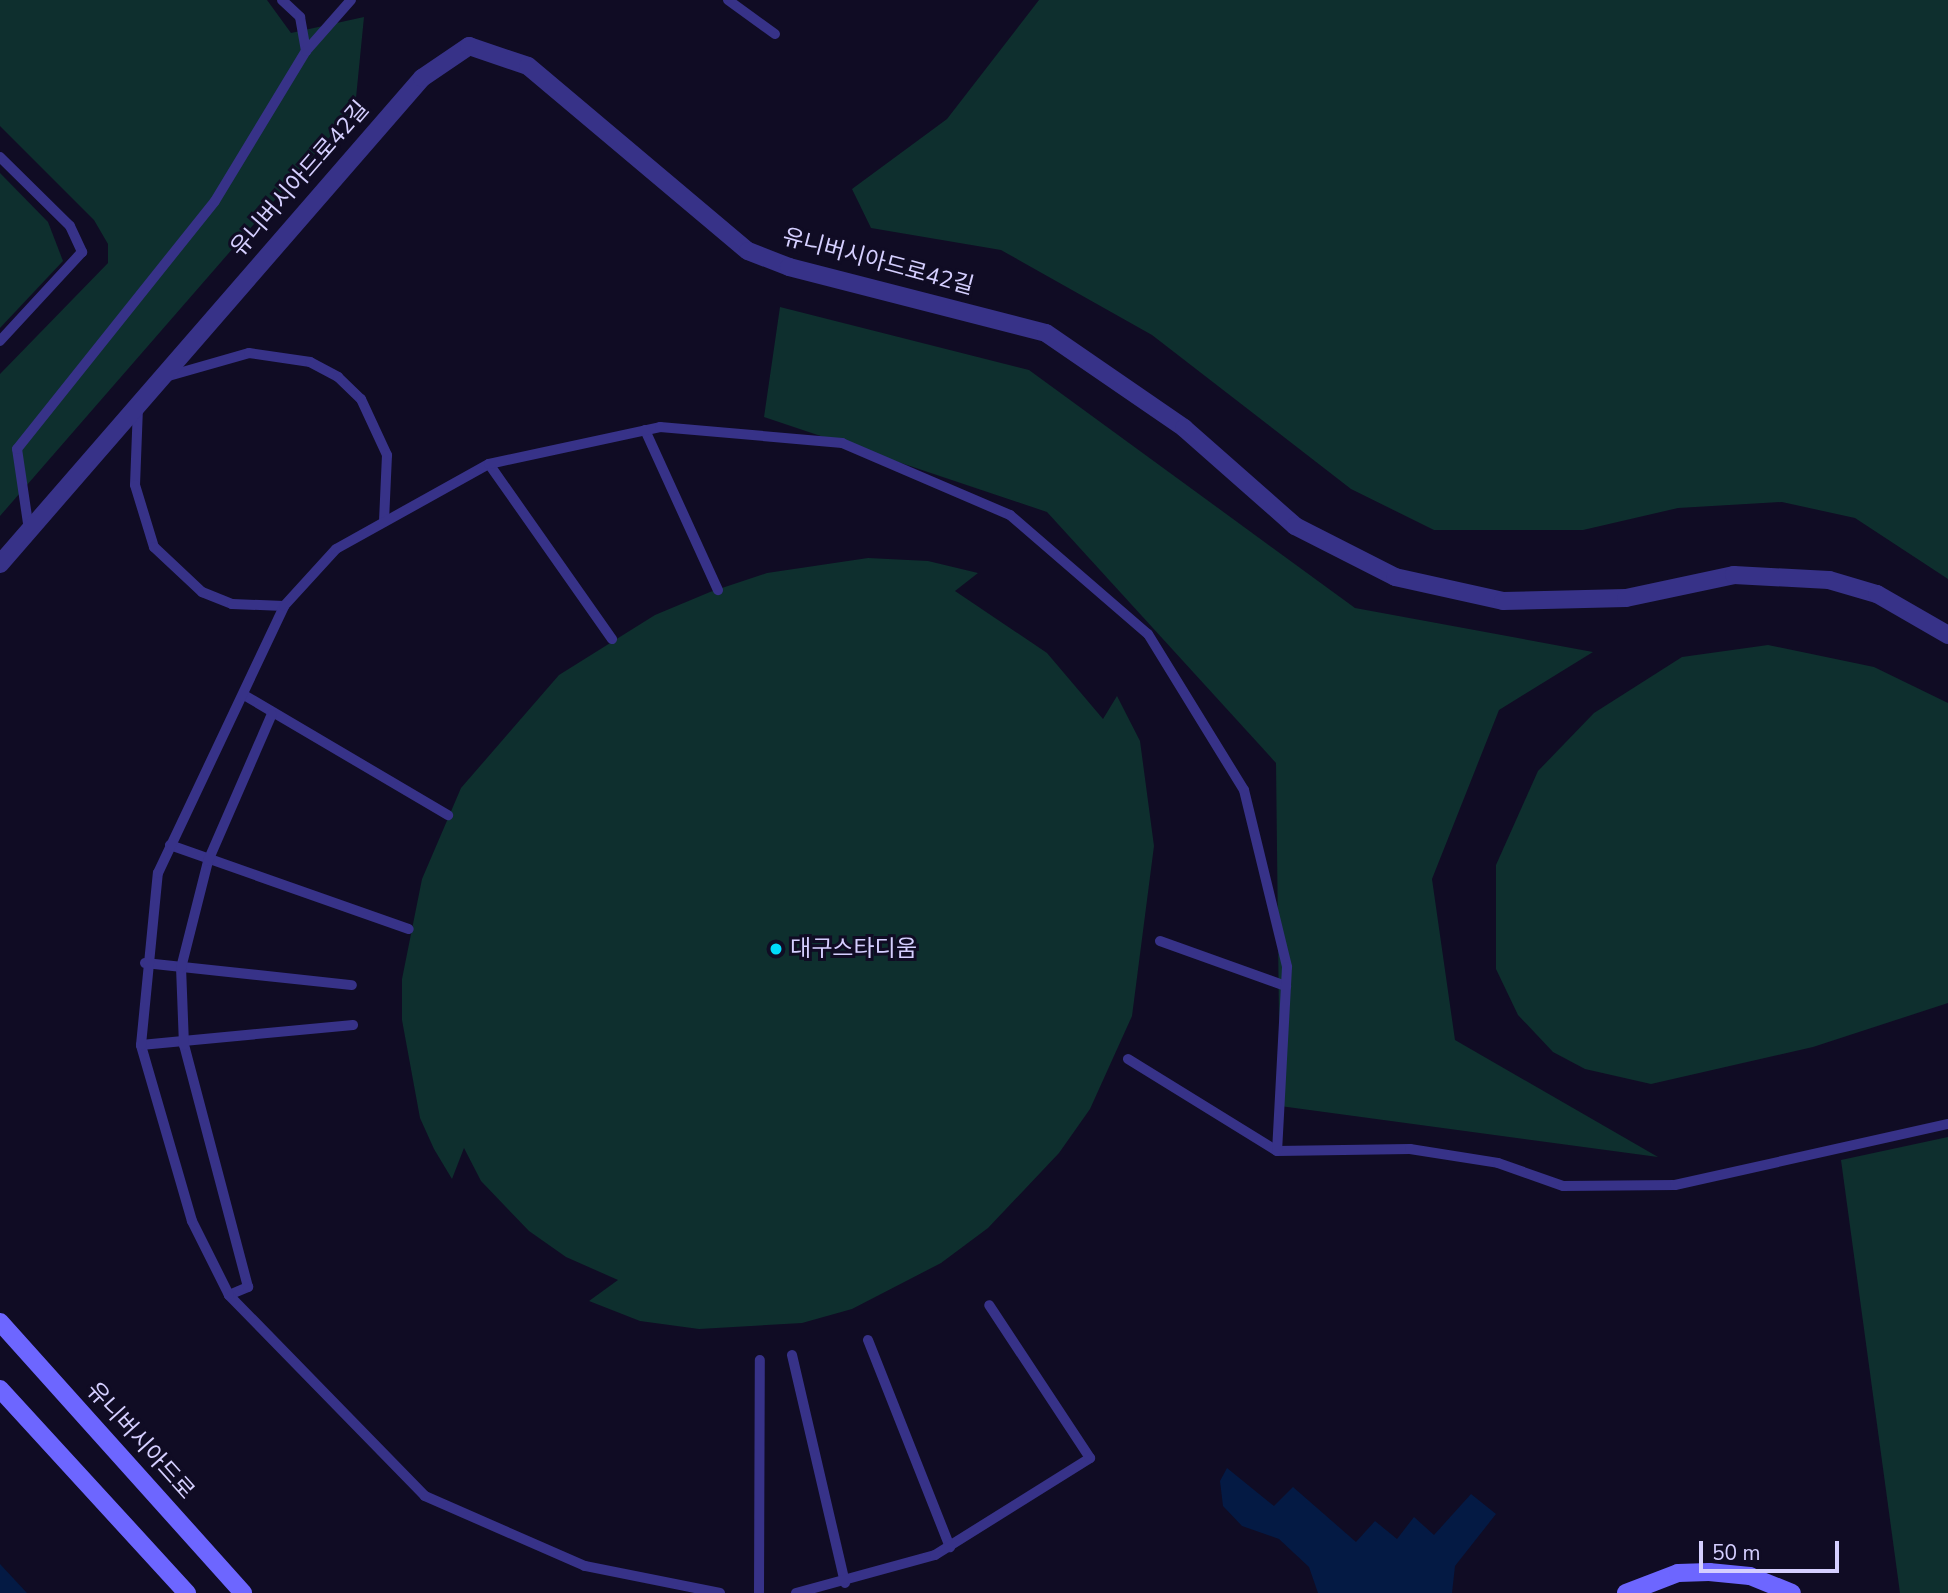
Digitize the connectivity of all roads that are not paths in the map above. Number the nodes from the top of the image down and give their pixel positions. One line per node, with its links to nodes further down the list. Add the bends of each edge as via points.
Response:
1 (282, 0): 5 (lane, via 300,17)
2 (351, 0): 5 (lane)
3 (728, 0): 4 (lane)
4 (775, 34)
5 (306, 51): 13 (lane, via 215,201 17,449)
6 (0, 157): 7 (lane, via 70,226 82,252)
7 (0, 341)
8 (155, 380): 9 (street, 유니버시아드로42길); 12 (lane, via 248,353 280,354 338,377 360,398 387,455); 17 (street, 유니버시아드로42길, via 422,78 469,46 528,66 748,251 789,267 1046,333 1184,428 1295,526 1395,577 1503,601 1626,598 1734,575 1829,580 1877,594)
9 (138, 401): 13 (street, 유니버시아드로42길); 16 (lane, via 135,485 154,547 202,592 232,604)
10 (645, 430): 11 (lane); 15 (lane); 29 (lane, via 842,443 1010,515 1148,634 1244,790)
11 (489, 464): 12 (lane); 18 (lane)
12 (384, 522): 16 (lane, via 337,549)
13 (29, 530): 14 (street, 유니버시아드로42길)
14 (0, 564)
15 (718, 590)
16 (284, 606): 19 (lane)
17 (1948, 635)
18 (612, 639)
19 (244, 695): 20 (lane); 22 (lane)
20 (272, 714): 21 (lane); 23 (lane)
21 (448, 815)
22 (170, 845): 23 (lane); 26 (lane, via 158,873)
23 (208, 861): 24 (lane); 27 (lane)
24 (409, 929)
25 (1160, 941): 29 (lane)
26 (145, 963): 27 (lane); 31 (lane)
27 (181, 968): 28 (lane); 32 (lane)
28 (352, 985)
29 (1286, 986): 35 (lane)
30 (353, 1025): 32 (lane)
31 (141, 1045): 32 (lane); 36 (lane, via 192,1222)
32 (184, 1045): 36 (lane, via 248,1287)
33 (1128, 1059): 35 (lane)
34 (1948, 1124): 35 (lane, via 1675,1185 1563,1186 1498,1163 1410,1149)
35 (1277, 1151)
36 (229, 1295): 47 (lane, via 425,1496 585,1566)
37 (989, 1305): 43 (lane, via 1090,1458)
38 (0, 1322): 46 (main road, 유니버시아드로)
39 (868, 1340): 43 (lane)
40 (792, 1355): 44 (lane)
41 (760, 1360): 48 (lane)
42 (0, 1390): 45 (main road)
43 (950, 1547): 44 (lane)
44 (845, 1583): 49 (lane)
45 (187, 1593)
46 (246, 1593)
47 (720, 1593)
48 (759, 1593)
49 (796, 1593)
50 (1626, 1593): 51 (main road, via 1678,1573 1709,1572 1750,1576)
51 (1792, 1593)

